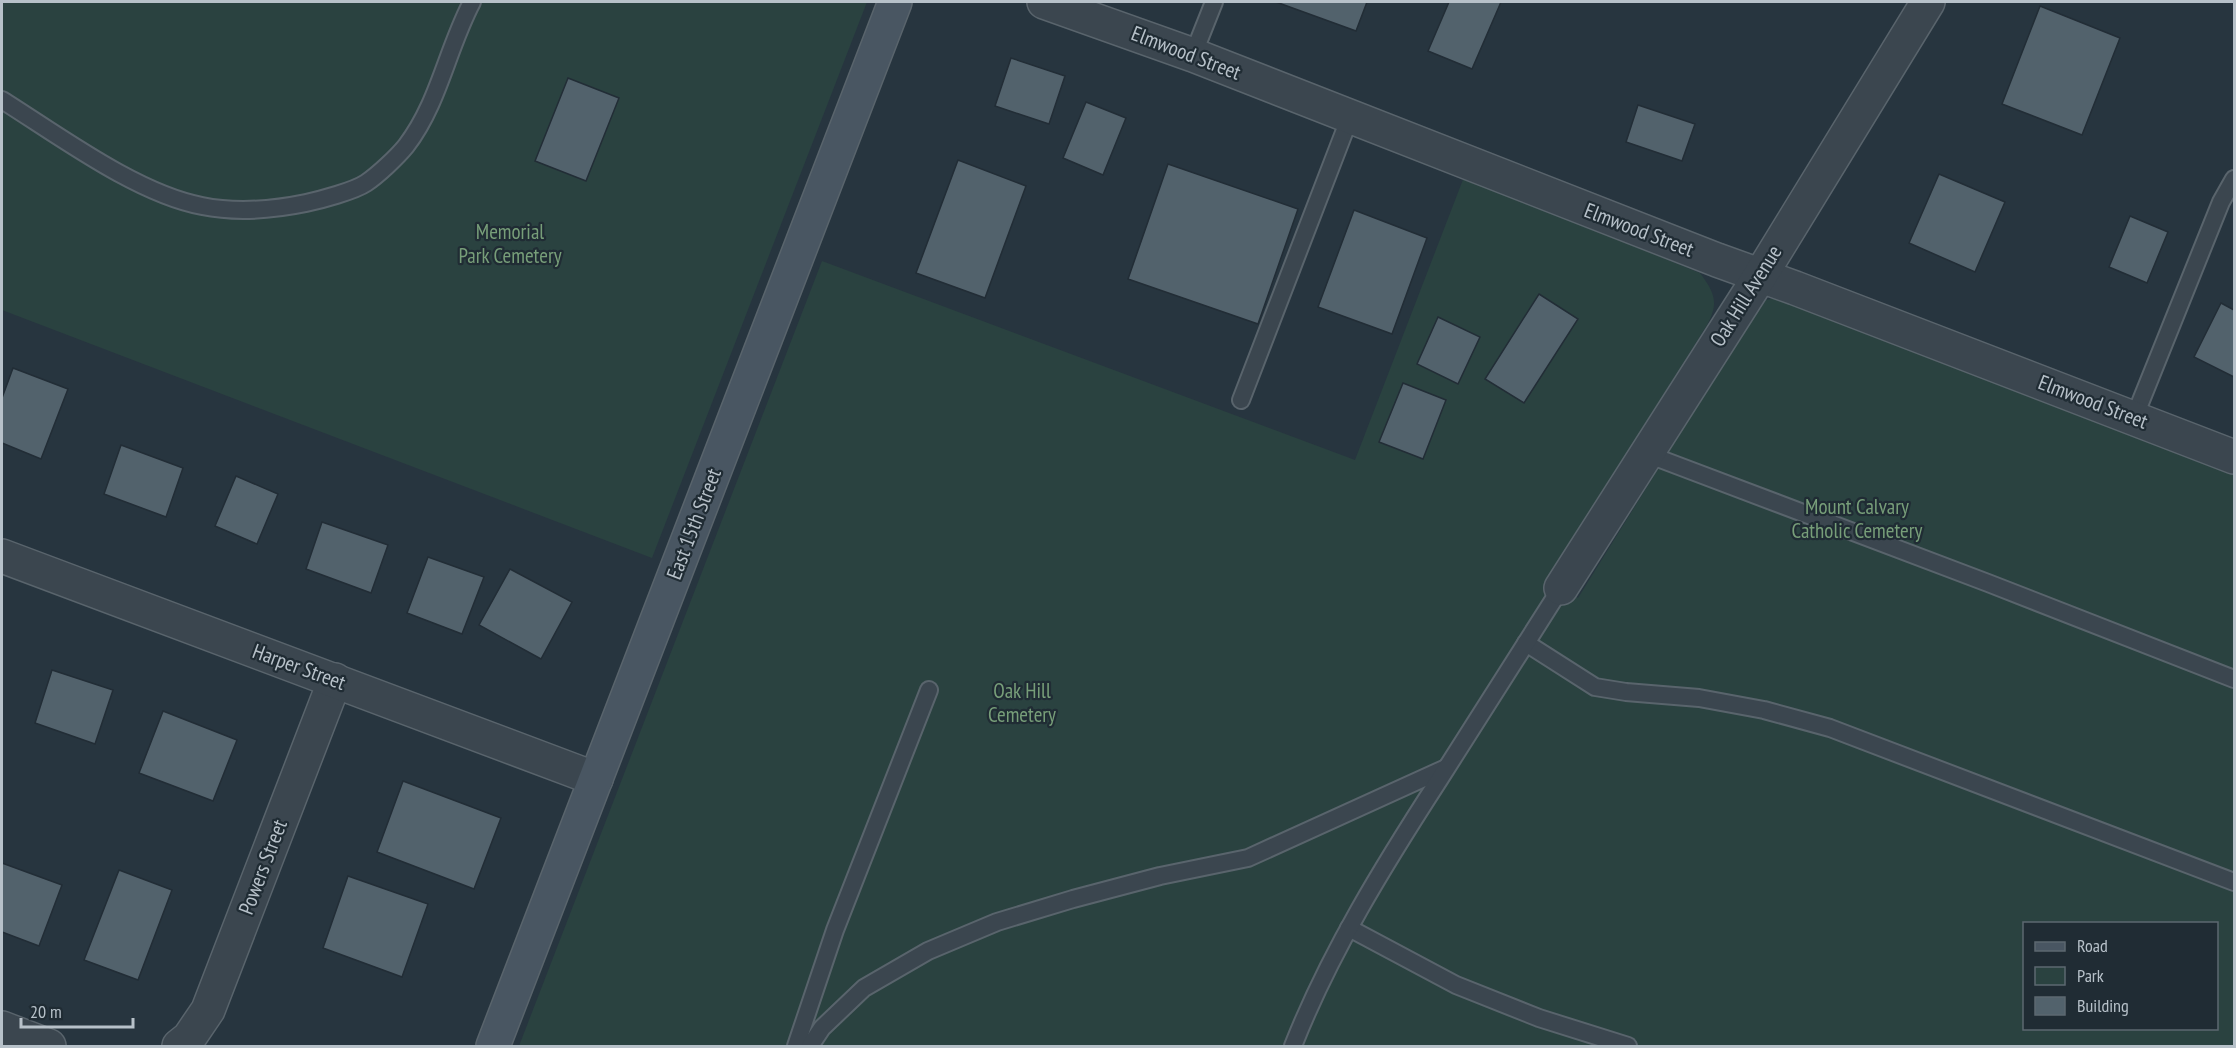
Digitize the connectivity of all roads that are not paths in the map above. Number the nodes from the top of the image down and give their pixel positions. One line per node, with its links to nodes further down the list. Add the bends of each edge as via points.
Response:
1 (472, 2): 7 (lane, via 431,106 405,147 365,184 280,208 236,210 168,197 105,165)
2 (895, 2): 22 (main road, East 15th Street)
3 (1044, 2): 6 (street, Elmwood Street)
4 (1214, 2): 6 (lane)
5 (1928, 2): 10 (street, Oak Hill Avenue)
6 (1193, 55): 8 (street, Elmwood Street)
7 (2, 100)
8 (1350, 117): 10 (street, Elmwood Street); 11 (lane)
9 (2235, 179): 12 (lane, via 2221,202)
10 (1760, 276): 12 (street, Elmwood Street); 13 (street, Oak Hill Avenue)
11 (1241, 400)
12 (2134, 418): 14 (street, Elmwood Street)
13 (1647, 454): 16 (street, Oak Hill Avenue); 18 (lane)
14 (2235, 457)
15 (2, 556): 19 (street, Harper Street)
16 (1561, 588): 17 (lane)
17 (1526, 643): 21 (lane); 23 (lane, via 1595,687 1699,698 1830,728)
18 (2235, 679)
19 (335, 680): 22 (street, Harper Street); 27 (street, Powers Street, via 208,1010)
20 (929, 690): 29 (lane, via 835,930)
21 (1446, 768): 24 (lane); 30 (lane, via 1248,858 1062,902 997,922 928,951 864,988 822,1028)
22 (596, 779): 28 (main road, East 15th Street)
23 (2235, 882)
24 (1349, 928): 31 (lane); 32 (lane, via 1456,985)
25 (2, 1028): 26 (street)
26 (49, 1047)
27 (179, 1047)
28 (493, 1047)
29 (796, 1047)
30 (810, 1047)
31 (1293, 1047)
32 (1628, 1047)

